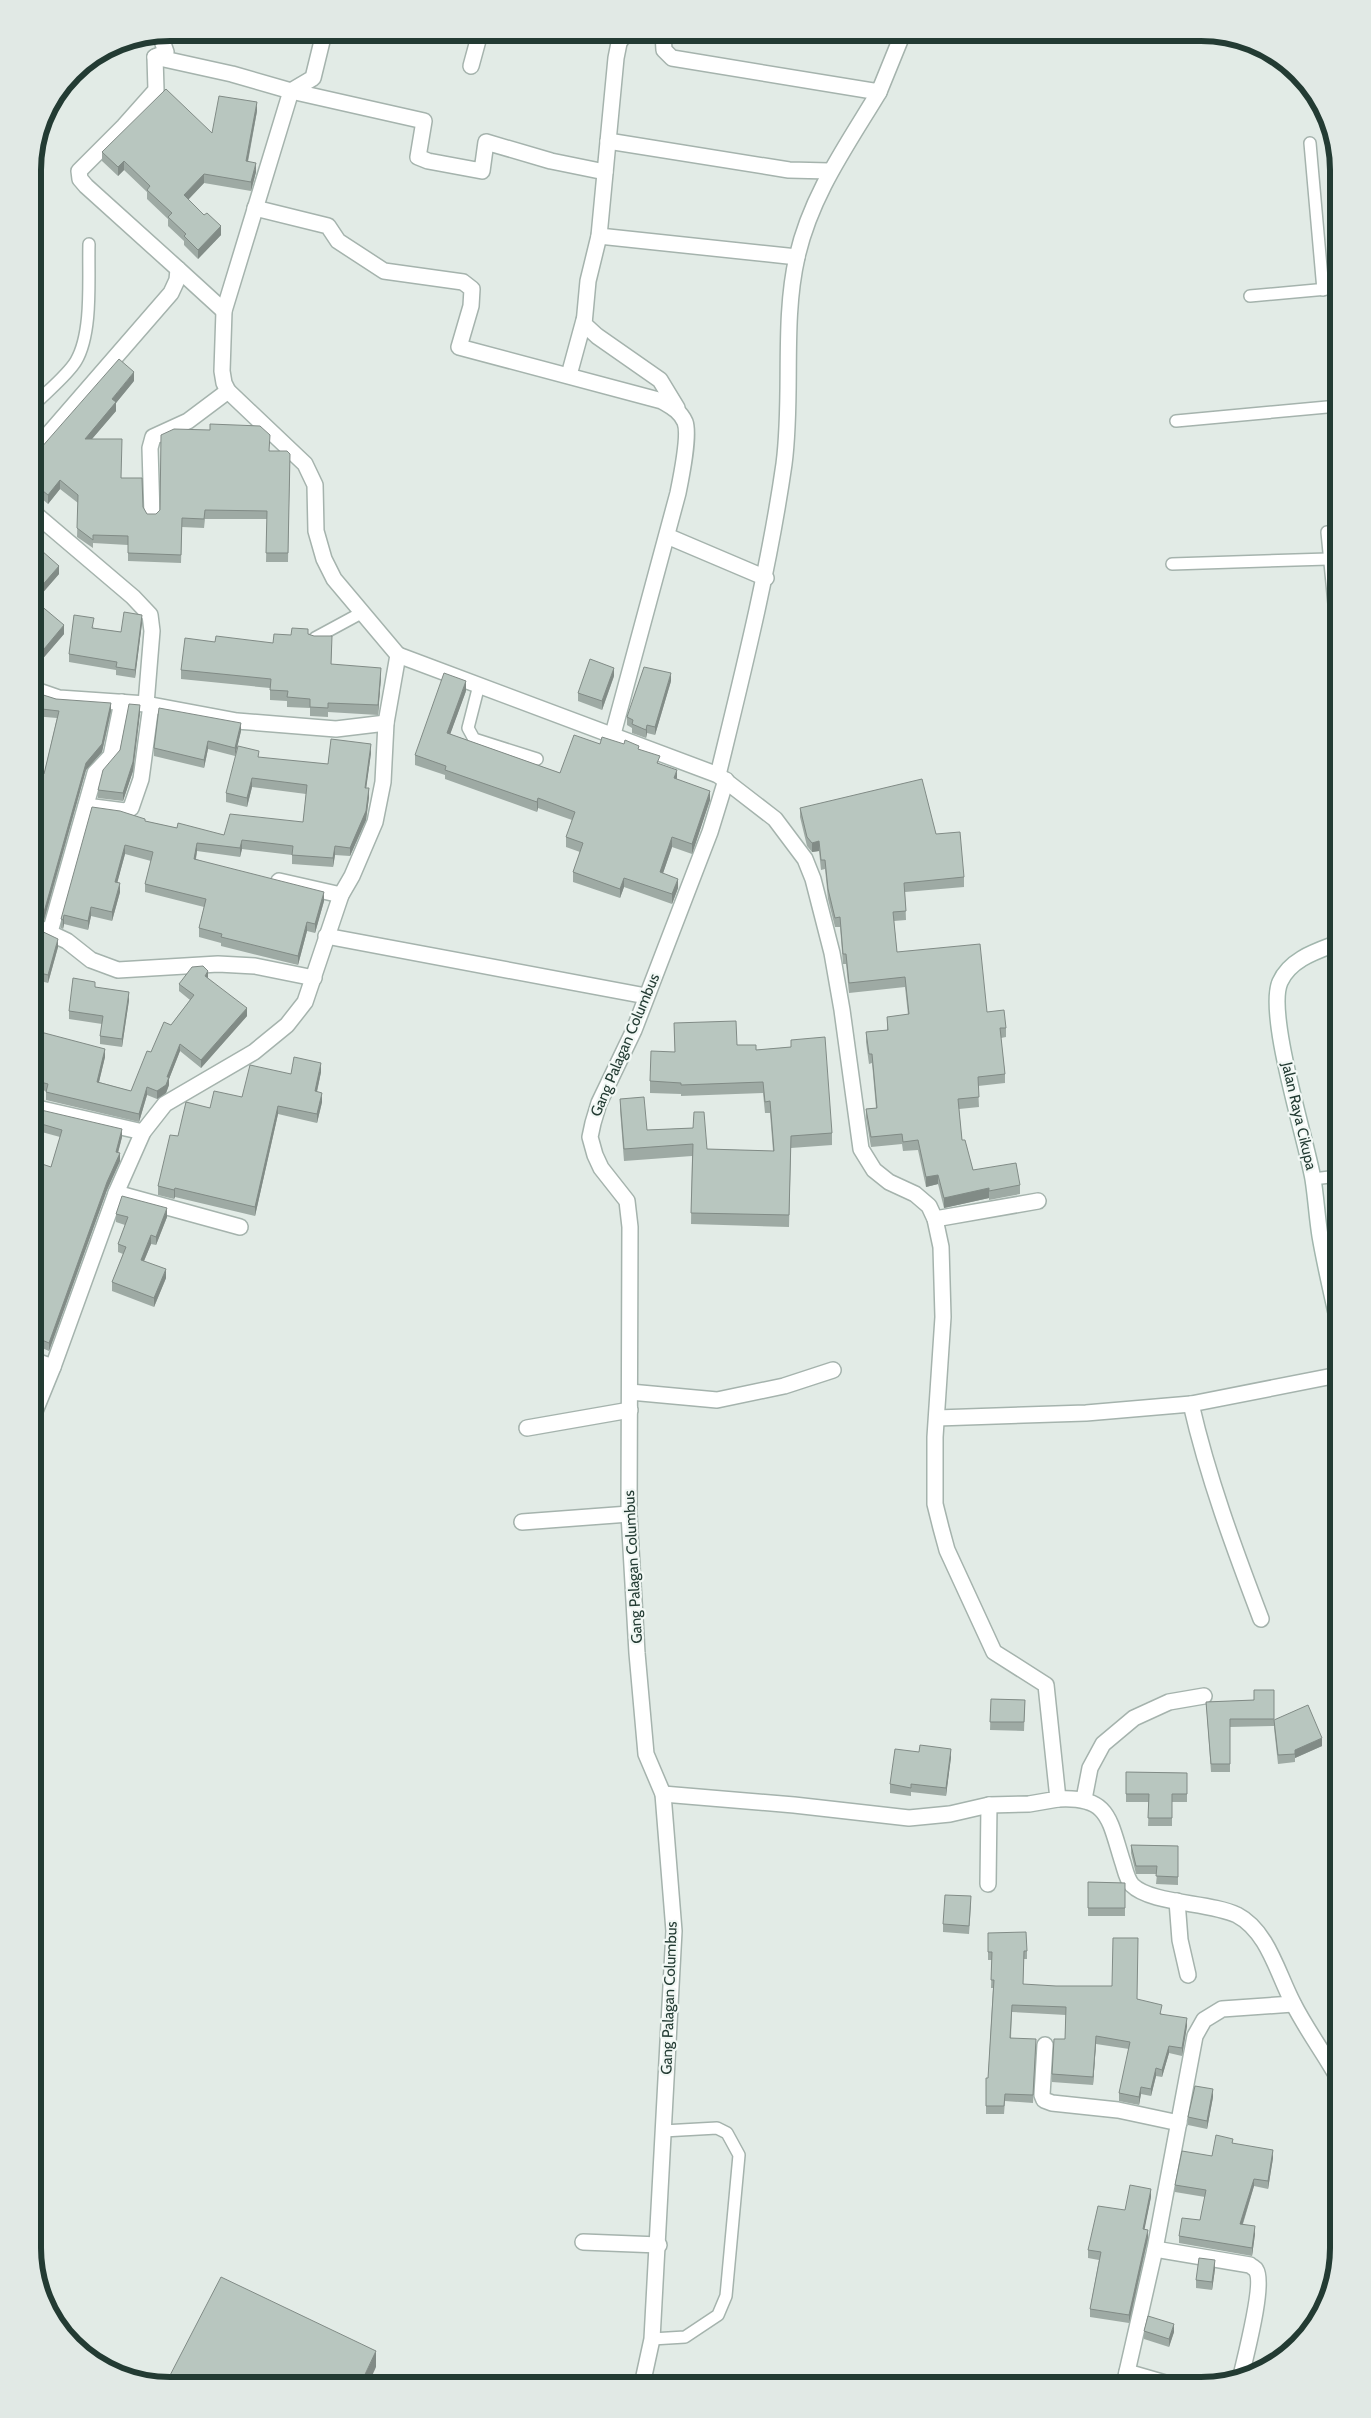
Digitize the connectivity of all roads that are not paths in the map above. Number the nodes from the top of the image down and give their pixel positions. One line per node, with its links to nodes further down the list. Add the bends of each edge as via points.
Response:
1 (163, 42): 7 (street, via 166,52)
2 (322, 42): 9 (street, via 313,78)
3 (478, 42): 8 (street)
4 (620, 42): 11 (street)
5 (664, 42): 10 (street, via 664,50 672,58)
6 (899, 42): 10 (street, Gang Palagan Columbus)
7 (154, 57): 9 (street); 19 (street, via 156,90 79,171 86,186)
8 (471, 66)
9 (291, 91): 14 (street, via 424,121 418,157 428,161 482,171 486,142 551,161); 15 (street)
10 (879, 92): 13 (street, Gang Palagan Columbus)
11 (608, 141): 13 (street, via 789,170); 14 (street)
12 (1310, 143): 21 (lane)
13 (829, 171): 18 (street, Gang Palagan Columbus, via 811,212)
14 (605, 172): 16 (street)
15 (255, 208): 23 (street); 25 (street, via 328,226 338,241 384,271 464,282 472,290 471,306 459,347)
16 (599, 236): 18 (street); 24 (street, via 588,281)
17 (89, 244): 27 (lane, via 88,303 82,346 75,362)
18 (797, 257): 39 (street, Gang Palagan Columbus, via 789,336 784,461)
19 (178, 269): 23 (street); 31 (street, via 171,293)
20 (1330, 289): 21 (lane)
21 (1323, 290): 22 (lane)
22 (1250, 296)
23 (224, 311): 26 (street, via 222,370)
24 (584, 320): 25 (street); 29 (street, via 585,327 660,380)
25 (569, 375): 29 (street, via 662,401)
26 (228, 391): 32 (street, via 188,421 153,437 150,448); 40 (street, via 305,464 315,486 316,531 324,559 334,579)
27 (42, 397)
28 (1330, 407): 30 (lane)
29 (677, 410): 35 (street, via 686,423 684,462)
30 (1176, 421)
31 (42, 442)
32 (152, 515)
33 (42, 520): 46 (street, via 133,597 150,616)
34 (1327, 532): 36 (lane)
35 (667, 536): 39 (street); 48 (street)
36 (1328, 559): 37 (lane); 38 (lane)
37 (1172, 564)
38 (1330, 575)
39 (766, 578): 50 (street, Gang Palagan Columbus)
40 (363, 612): 41 (lane); 42 (street)
41 (316, 638)
42 (398, 655): 43 (street); 47 (street)
43 (480, 685): 48 (street); 49 (lane, via 468,728 470,734 474,739)
44 (42, 692): 45 (street, via 59,698)
45 (122, 702): 46 (street); 51 (street, via 110,756 95,774)
46 (149, 704): 47 (street, via 237,721 326,728); 51 (street, via 141,779 131,808 125,811)
47 (386, 723): 53 (street, via 383,782 375,822)
48 (613, 734): 50 (street)
49 (537, 759)
50 (722, 777): 59 (street, Gang Palagan Columbus, via 710,832); 66 (street, via 775,819 805,859 832,953 861,1149 874,1170 889,1182 915,1194 929,1206)
51 (86, 806): 55 (street)
52 (268, 878): 53 (street)
53 (341, 895): 56 (street)
54 (42, 929): 55 (street)
55 (50, 932): 58 (street, via 78,948 91,960 118,970 218,964 255,966)
56 (326, 936): 58 (street); 59 (street)
57 (1330, 946): 63 (street, Jalan Raya Cikupa, via 1295,963 1279,983 1277,995 1282,1044)
58 (314, 978): 61 (street, via 305,1002 287,1025 254,1052 165,1104)
59 (646, 996): 73 (street, Gang Palagan Columbus, via 624,1054 599,1103 590,1137 602,1168 627,1201 630,1227)
60 (42, 1109): 61 (street)
61 (143, 1132): 64 (street)
62 (1330, 1177): 63 (lane)
63 (1313, 1179): 68 (street, Jalan Raya Cikupa)
64 (116, 1193): 67 (street); 70 (street)
65 (1038, 1201): 66 (street)
66 (935, 1219): 77 (street, via 943,1266)
67 (240, 1227)
68 (1330, 1285)
69 (41, 1363): 70 (street)
70 (53, 1367): 74 (street)
71 (833, 1370): 73 (street, via 784,1386 717,1400)
72 (1330, 1377): 75 (street)
73 (630, 1392): 76 (street, Gang Palagan Columbus)
74 (41, 1395)
75 (1191, 1404): 77 (street, via 1086,1413); 81 (street, via 1204,1458 1231,1541)
76 (630, 1410): 78 (street); 79 (street, Gang Palagan Columbus)
77 (937, 1418): 84 (street, via 935,1504 947,1550 994,1652 1046,1684)
78 (527, 1428)
79 (629, 1514): 80 (street); 83 (street, Gang Palagan Columbus, via 646,1754)
80 (522, 1522)
81 (1262, 1619)
82 (1204, 1696): 85 (street, via 1169,1702 1134,1718 1103,1744 1090,1768)
83 (663, 1794): 86 (street, via 794,1804 908,1818 950,1814); 94 (street, Gang Palagan Columbus, via 674,1931)
84 (1058, 1799): 85 (street); 86 (street, via 1029,1804)
85 (1084, 1799): 88 (street, via 1093,1801 1103,1810 1114,1833 1128,1879 1134,1886)
86 (989, 1804): 87 (street)
87 (988, 1884)
88 (1177, 1901): 89 (street, via 1180,1940); 90 (street, via 1221,1908 1240,1916 1259,1934)
89 (1188, 1975)
90 (1293, 2004): 92 (street); 93 (street, via 1222,2009 1204,2020 1196,2036)
91 (1045, 2045): 93 (street, via 1044,2100 1118,2110)
92 (1330, 2065)
93 (1179, 2123): 97 (street)
94 (663, 2131): 96 (street, Gang Palagan Columbus); 98 (lane, via 717,2128 727,2133 739,2155 726,2296 718,2315 685,2336)
95 (583, 2242): 96 (street)
96 (659, 2246): 98 (street, Gang Palagan Columbus)
97 (1155, 2249): 99 (street, via 1250,2265 1257,2271 1255,2311); 101 (street)
98 (652, 2339): 100 (street, Gang Palagan Columbus)
99 (1242, 2369)
100 (644, 2376)
101 (1126, 2377)

